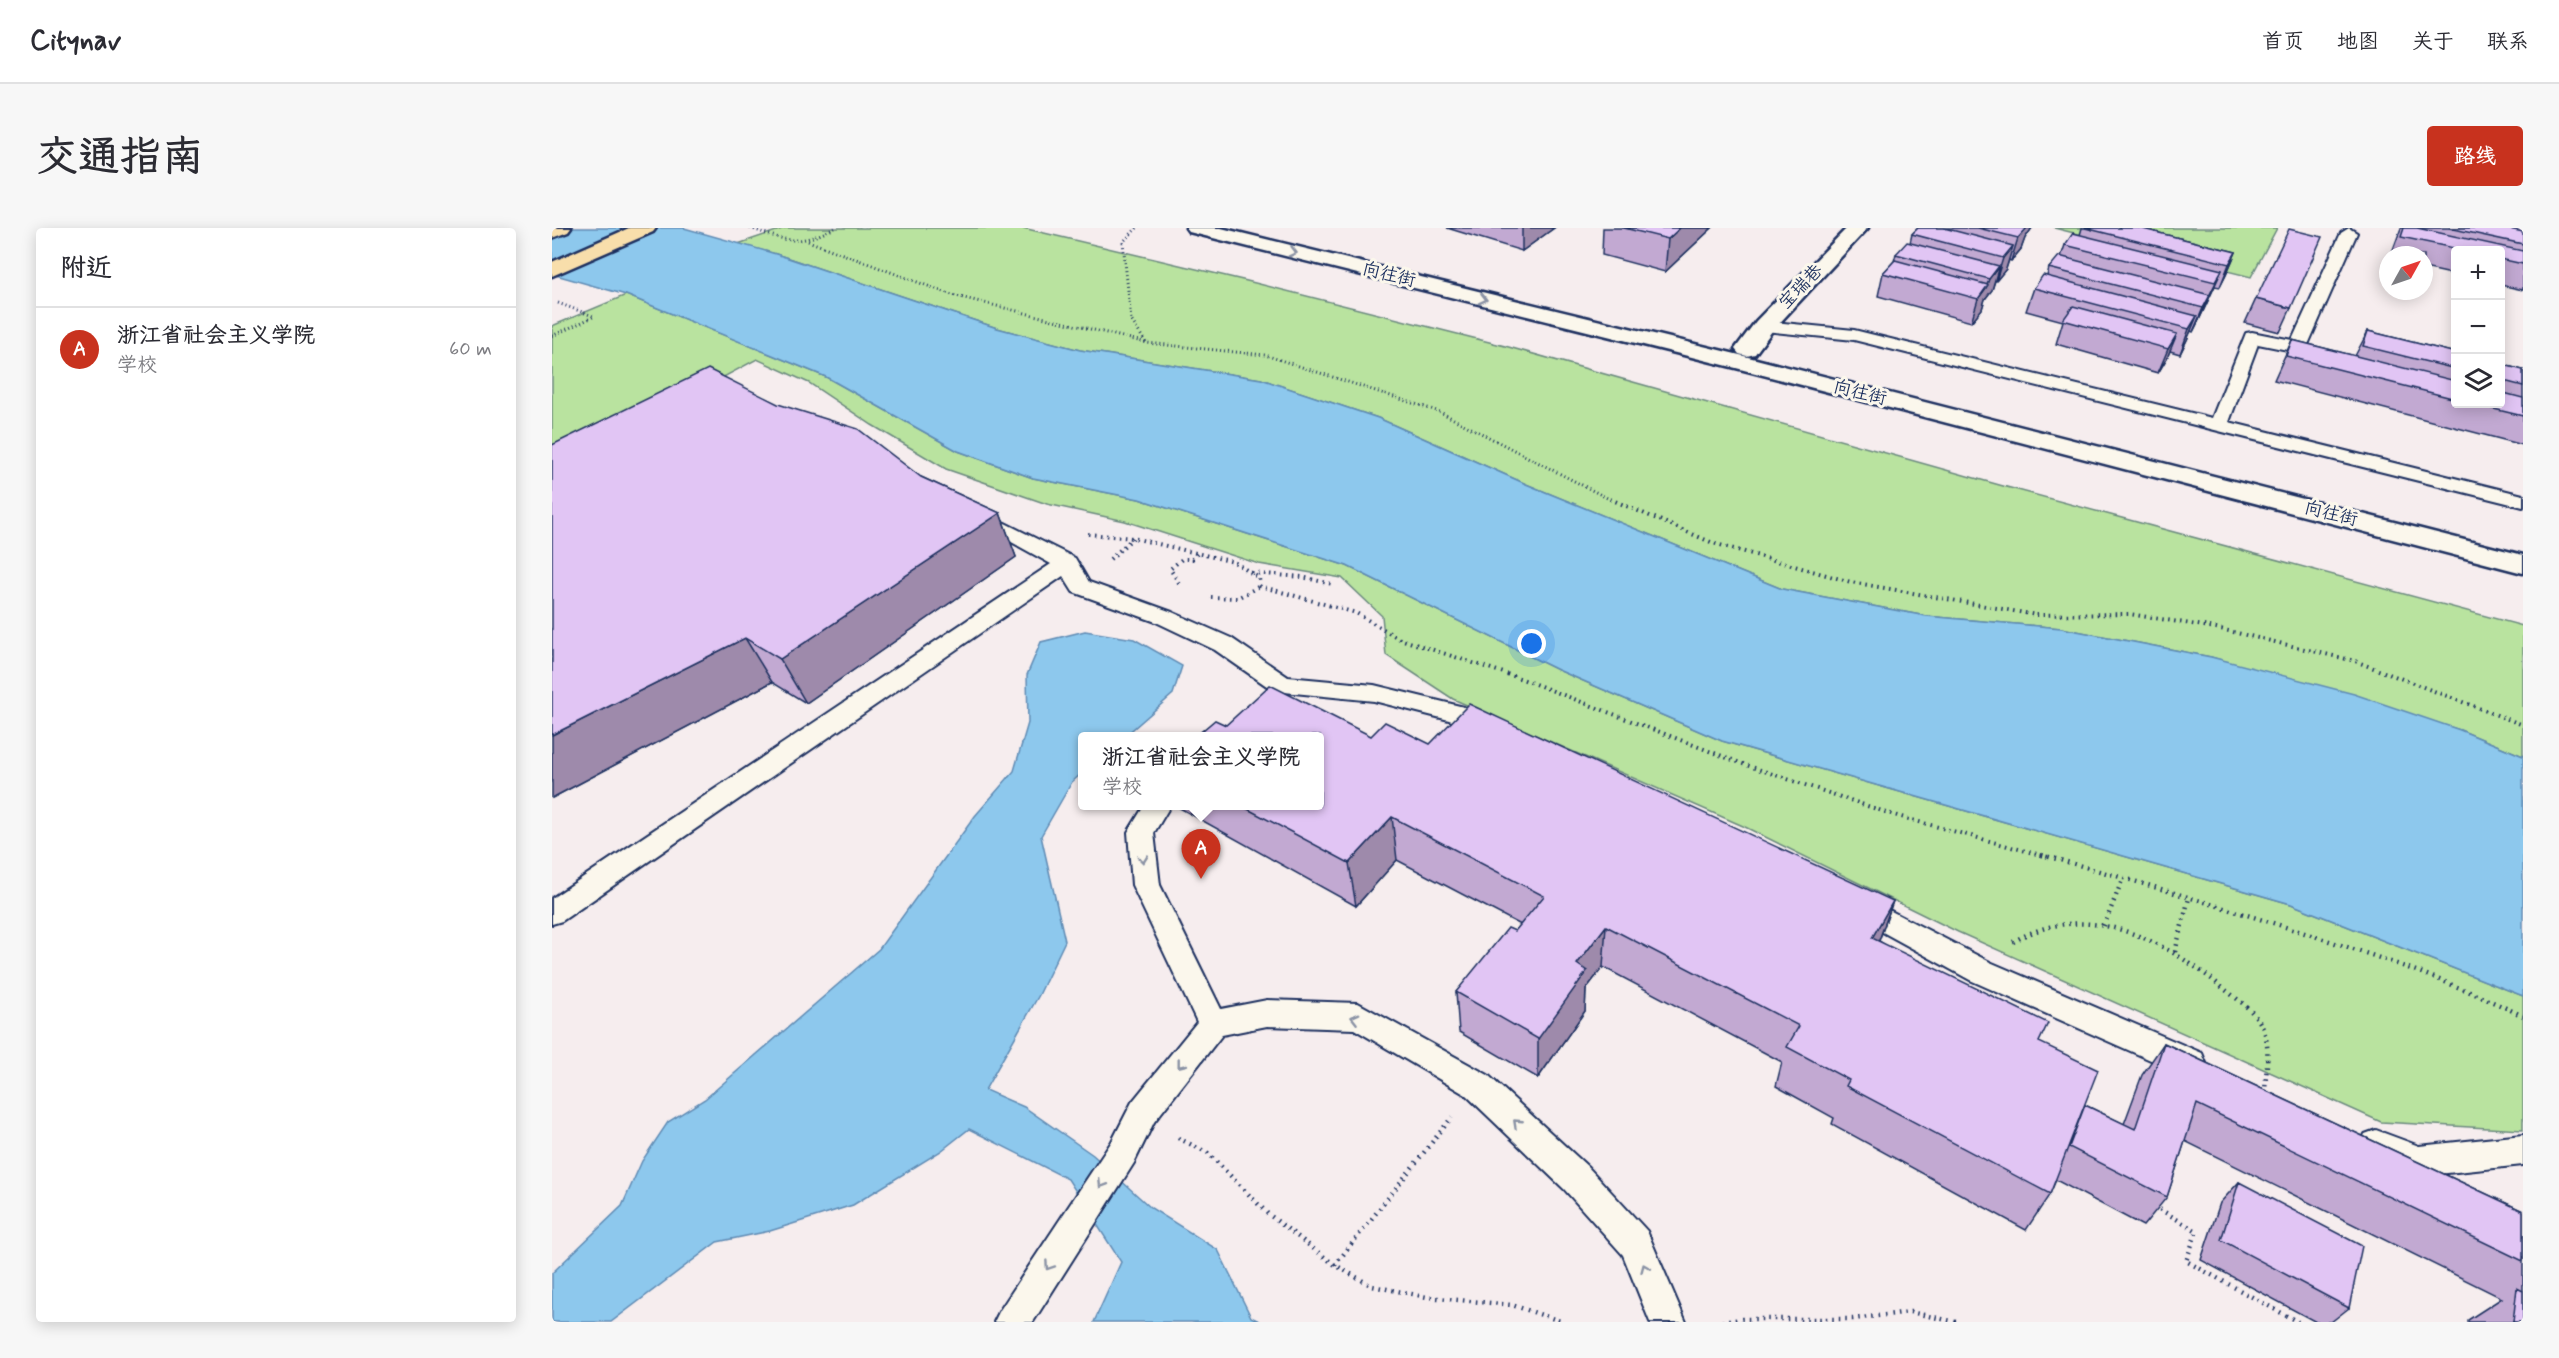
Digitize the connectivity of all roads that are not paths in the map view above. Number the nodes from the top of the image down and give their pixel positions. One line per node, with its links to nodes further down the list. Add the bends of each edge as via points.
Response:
1 (561, 228): 6 (main road)
2 (646, 228): 8 (main road)
3 (1196, 228): 16 (street, 向往街, one-way to 16, via 1744,363)
4 (1276, 228): 10 (street, 向往街)
5 (1858, 228): 9 (street, 宝瑞巷)
6 (552, 232)
7 (2349, 233): 11 (lane, via 2298,347 2252,336)
8 (552, 270)
9 (1764, 326): 10 (street, 宝瑞巷); 11 (lane, via 1854,336)
10 (1747, 349): 14 (street, 向往街)
11 (2218, 426): 12 (lane)
12 (2523, 501)
13 (953, 502): 15 (lane)
14 (2523, 548)
15 (1067, 563): 17 (lane, via 1081,587 1164,617 1223,644 1274,692 1374,693 1455,713); 20 (lane)
16 (2523, 564)
17 (1509, 734)
18 (1155, 810): 21 (lane, one-way to 21, via 1141,832 1146,885)
19 (1835, 892): 22 (lane, via 1980,971)
20 (552, 913)
21 (1213, 1024): 25 (lane, one-way to 25, via 1143,1112 1123,1152); 26 (lane, one-way to 21, via 1635,1243 1576,1178 1477,1085 1358,1016 1267,1013)
22 (2265, 1095)
23 (2355, 1137): 24 (lane, via 2420,1161)
24 (2523, 1150)
25 (1012, 1322)
26 (1668, 1322)

